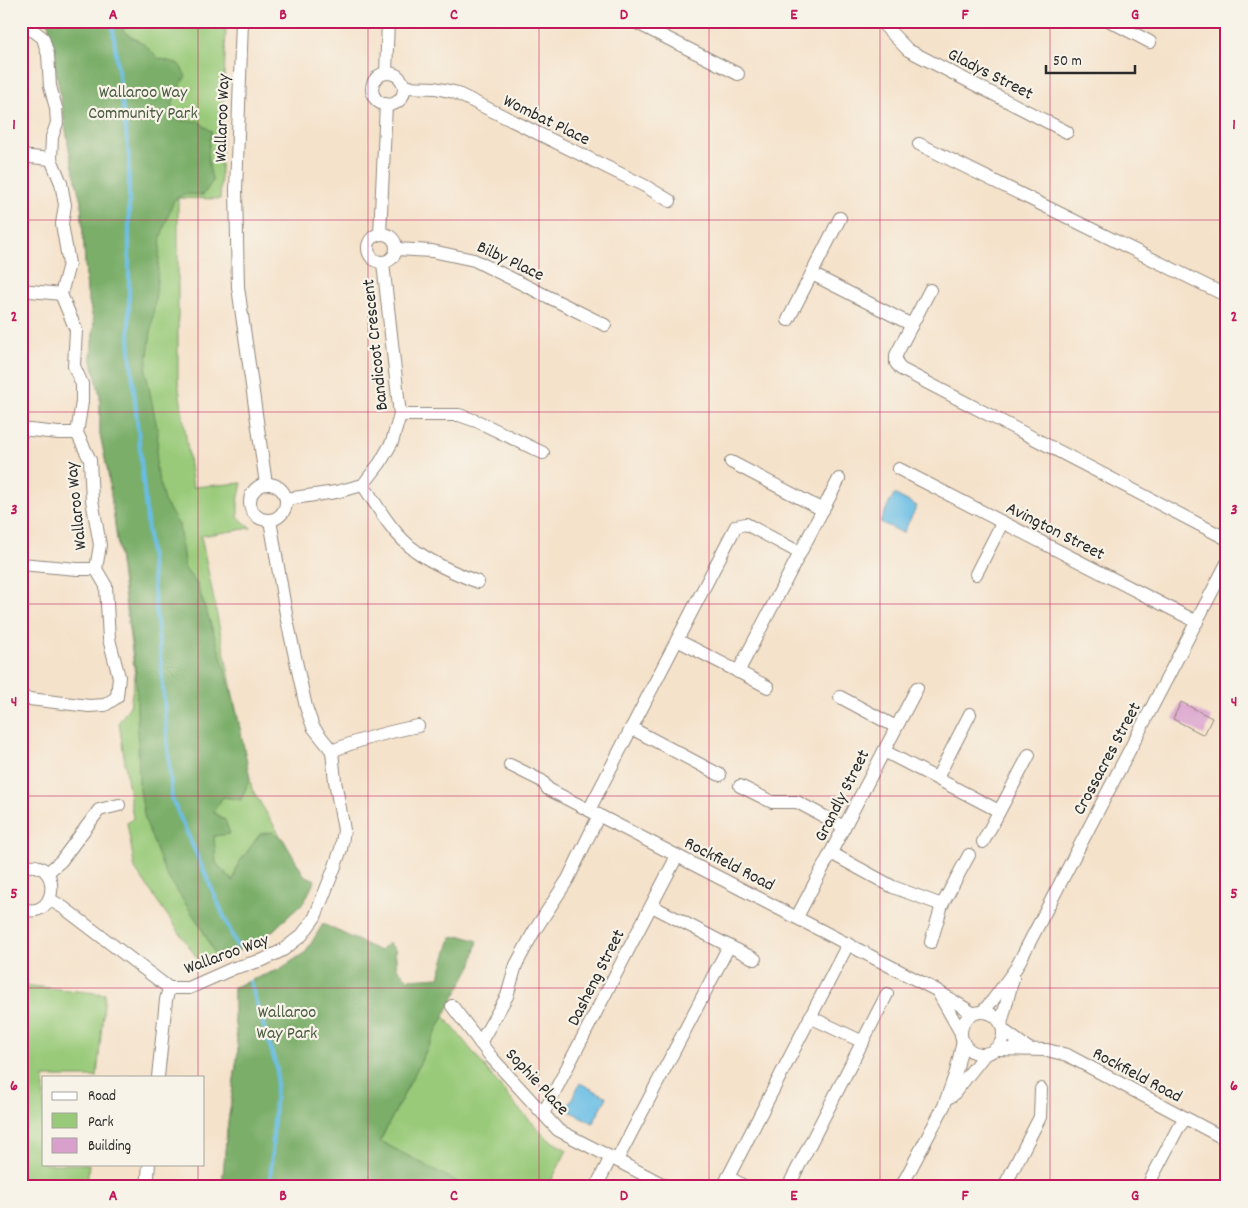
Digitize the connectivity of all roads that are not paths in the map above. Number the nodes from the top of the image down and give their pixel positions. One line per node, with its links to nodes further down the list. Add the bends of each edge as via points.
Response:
1 (242, 21): 36 (street, Wallaroo Way, via 236,190 238,287)
2 (388, 21): 8 (street)
3 (633, 21): 9 (street)
4 (880, 21): 12 (street, Gladys Street, via 908,50)
5 (1110, 21): 7 (street)
6 (21, 27): 15 (street, via 43,38 48,55 57,124 52,137)
7 (1150, 42)
8 (386, 73): 10 (street, via 399,77); 11 (street, via 375,79 372,90 376,100)
9 (738, 74)
10 (404, 87): 11 (street, via 399,100); 16 (street, Wombat Place, via 454,92)
11 (386, 104): 18 (street)
12 (1067, 132)
13 (919, 144): 25 (street)
14 (21, 156): 15 (street)
15 (51, 159): 24 (street, via 61,183 65,205 62,224 69,264)
16 (670, 201)
17 (840, 218): 21 (street)
18 (380, 234): 19 (street, via 392,240); 20 (street, via 371,239 367,248 370,257)
19 (396, 249): 20 (street, via 393,256); 27 (street, Bilby Place, via 438,252 474,260)
20 (383, 262): 29 (street, Bandicoot Crescent)
21 (812, 274): 26 (street); 28 (street)
22 (21, 290): 24 (street)
23 (930, 290): 28 (street)
24 (60, 294): 31 (street, via 76,330 74,366 82,384)
25 (1227, 296)
26 (788, 320)
27 (605, 325)
28 (912, 325): 42 (street, via 896,355 896,363 901,369)
29 (400, 415): 32 (street, via 459,415); 37 (street, Bandicoot Crescent, via 392,442)
30 (21, 429): 31 (street)
31 (77, 433): 46 (street, Wallaroo Way, via 90,460 92,500 100,545)
32 (543, 453)
33 (732, 462): 39 (street)
34 (899, 469): 41 (street, Avington Street)
35 (839, 479): 39 (street)
36 (266, 484): 38 (street, via 277,486); 40 (street, via 256,490 251,500 254,512)
37 (363, 485): 38 (street); 48 (street, via 396,532 415,551)
38 (286, 500): 40 (street, via 284,511)
39 (823, 510): 43 (street)
40 (270, 520): 60 (street, via 306,707 313,727)
41 (1002, 523): 47 (street); 49 (street, Avington Street)
42 (1227, 539)
43 (800, 553): 50 (street, via 746,524 736,526); 51 (street)
44 (1227, 563): 49 (street, Crossacres Street)
45 (21, 564): 46 (street)
46 (96, 569): 55 (street, Wallaroo Way, via 106,586 109,639 119,677 117,697 105,705 89,706)
47 (976, 574)
48 (478, 582)
49 (1197, 622): 86 (street, Crossacres Street)
50 (677, 640): 51 (street); 59 (street)
51 (738, 672): 52 (street)
52 (768, 687)
53 (917, 688): 58 (street, Grandly Street)
54 (840, 697): 58 (street)
55 (21, 698)
56 (970, 714): 65 (street)
57 (418, 726): 60 (street, via 357,740)
58 (896, 727): 61 (street, Grandly Street)
59 (631, 728): 64 (street); 69 (street)
60 (332, 751): 87 (street, Wallaroo Way, via 344,830 341,849 315,916 302,935 263,960 234,968 189,988)
61 (884, 751): 65 (street); 70 (street, Grandly Street)
62 (1029, 755): 68 (street)
63 (510, 765): 69 (street, Rockfield Road)
64 (720, 776)
65 (937, 778): 68 (street)
66 (740, 786): 70 (street, via 772,802 796,802)
67 (119, 805): 76 (street, via 99,810 61,861)
68 (999, 811): 71 (street)
69 (594, 813): 74 (street, Rockfield Road); 96 (street, via 568,879 533,933 516,966 507,996)
70 (844, 827): 72 (street, Grandly Street)
71 (983, 842)
72 (831, 853): 78 (street, via 892,887); 81 (street, Grandly Street)
73 (968, 855): 78 (street)
74 (678, 856): 79 (street, Dasheng Street); 81 (street, Rockfield Road)
75 (21, 868): 76 (street, via 35,866)
76 (47, 873): 77 (street, via 52,886)
77 (49, 899): 80 (street, via 34,910); 87 (street, Wallaroo Way)
78 (942, 905): 82 (street)
79 (652, 906): 84 (street); 102 (street, Dasheng Street)
80 (21, 908)
81 (797, 918): 83 (street, Rockfield Road)
82 (931, 942)
83 (848, 944): 88 (street, Rockfield Road); 92 (street)
84 (730, 946): 85 (street); 105 (street)
85 (755, 959)
86 (1016, 968): 91 (street, Crossacres Street, via 993,1000); 93 (street, Crossacres Street)
87 (169, 988): 99 (street)
88 (936, 990): 91 (street, Rockfield Road); 94 (street)
89 (887, 994): 95 (street)
90 (452, 1006): 96 (street, Sophie Place)
91 (978, 1013): 93 (street, via 992,1015); 94 (street, via 965,1022)
92 (810, 1017): 95 (street); 107 (street)
93 (1002, 1027): 97 (street, Rockfield Road); 98 (street, via 1003,1037)
94 (962, 1037): 98 (street, via 972,1052); 101 (street, via 956,1072)
95 (863, 1042): 112 (street)
96 (480, 1043): 102 (street, Sophie Place)
97 (1029, 1049): 98 (street, Rockfield Road); 103 (street, Rockfield Road, via 1067,1056)
98 (990, 1052): 101 (street)
99 (158, 1076)
100 (1041, 1090): 114 (street, via 1040,1117)
101 (944, 1106): 113 (street)
102 (543, 1114): 105 (street, Sophie Place, via 558,1130)
103 (1185, 1119): 104 (street, Rockfield Road); 115 (street)
104 (1227, 1140)
105 (614, 1159): 109 (street); 110 (street, Sophie Place)
106 (149, 1166): 108 (street)
107 (726, 1182): 111 (street)
108 (147, 1187)
109 (596, 1187)
110 (668, 1187)
111 (746, 1187)
112 (788, 1187)
113 (902, 1187)
114 (1004, 1187)
115 (1147, 1187)

